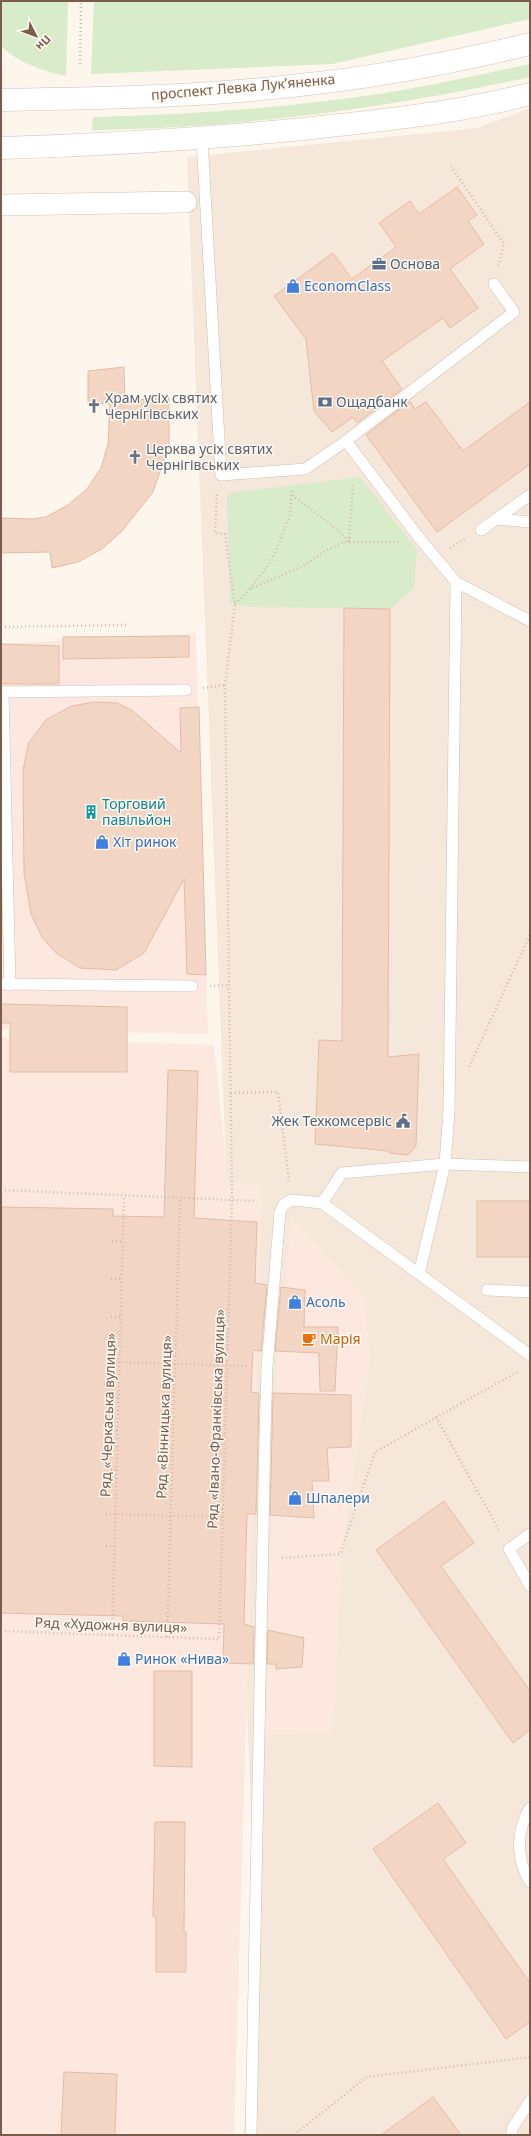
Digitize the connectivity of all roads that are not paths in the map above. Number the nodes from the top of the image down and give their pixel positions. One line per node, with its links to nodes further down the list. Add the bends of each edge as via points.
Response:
1 (530, 44): 3 (main road, проспект Левка Лукʼяненка, via 390,72 300,86 210,93)
2 (530, 94): 4 (main road, via 494,103 382,121)
3 (1, 100)
4 (202, 139): 5 (main road); 9 (lane, via 222,475 305,469)
5 (1, 148)
6 (186, 202): 7 (street)
7 (1, 205)
8 (494, 284): 9 (lane, via 514,312)
9 (346, 441): 14 (lane)
10 (530, 495): 11 (lane)
11 (496, 519): 12 (lane); 13 (lane)
12 (530, 522)
13 (480, 530)
14 (456, 582): 15 (lane); 20 (lane, via 449,1111)
15 (530, 621)
16 (186, 690): 17 (lane)
17 (2, 692): 18 (lane)
18 (6, 985): 19 (lane)
19 (192, 986)
20 (445, 1164): 21 (lane); 22 (lane, via 342,1173); 23 (lane)
21 (530, 1166)
22 (322, 1202): 23 (lane); 32 (lane, via 292,1200 284,1204 280,1212 268,1351)
23 (419, 1274): 26 (lane)
24 (487, 1290): 25 (lane)
25 (530, 1292)
26 (530, 1355)
27 (530, 1534): 28 (lane, via 509,1549)
28 (530, 1586)
29 (530, 1808): 30 (lane, via 518,1840 523,1870)
30 (530, 1882)
31 (530, 2101): 33 (lane, via 513,2126)
32 (251, 2135)
33 (511, 2135)

